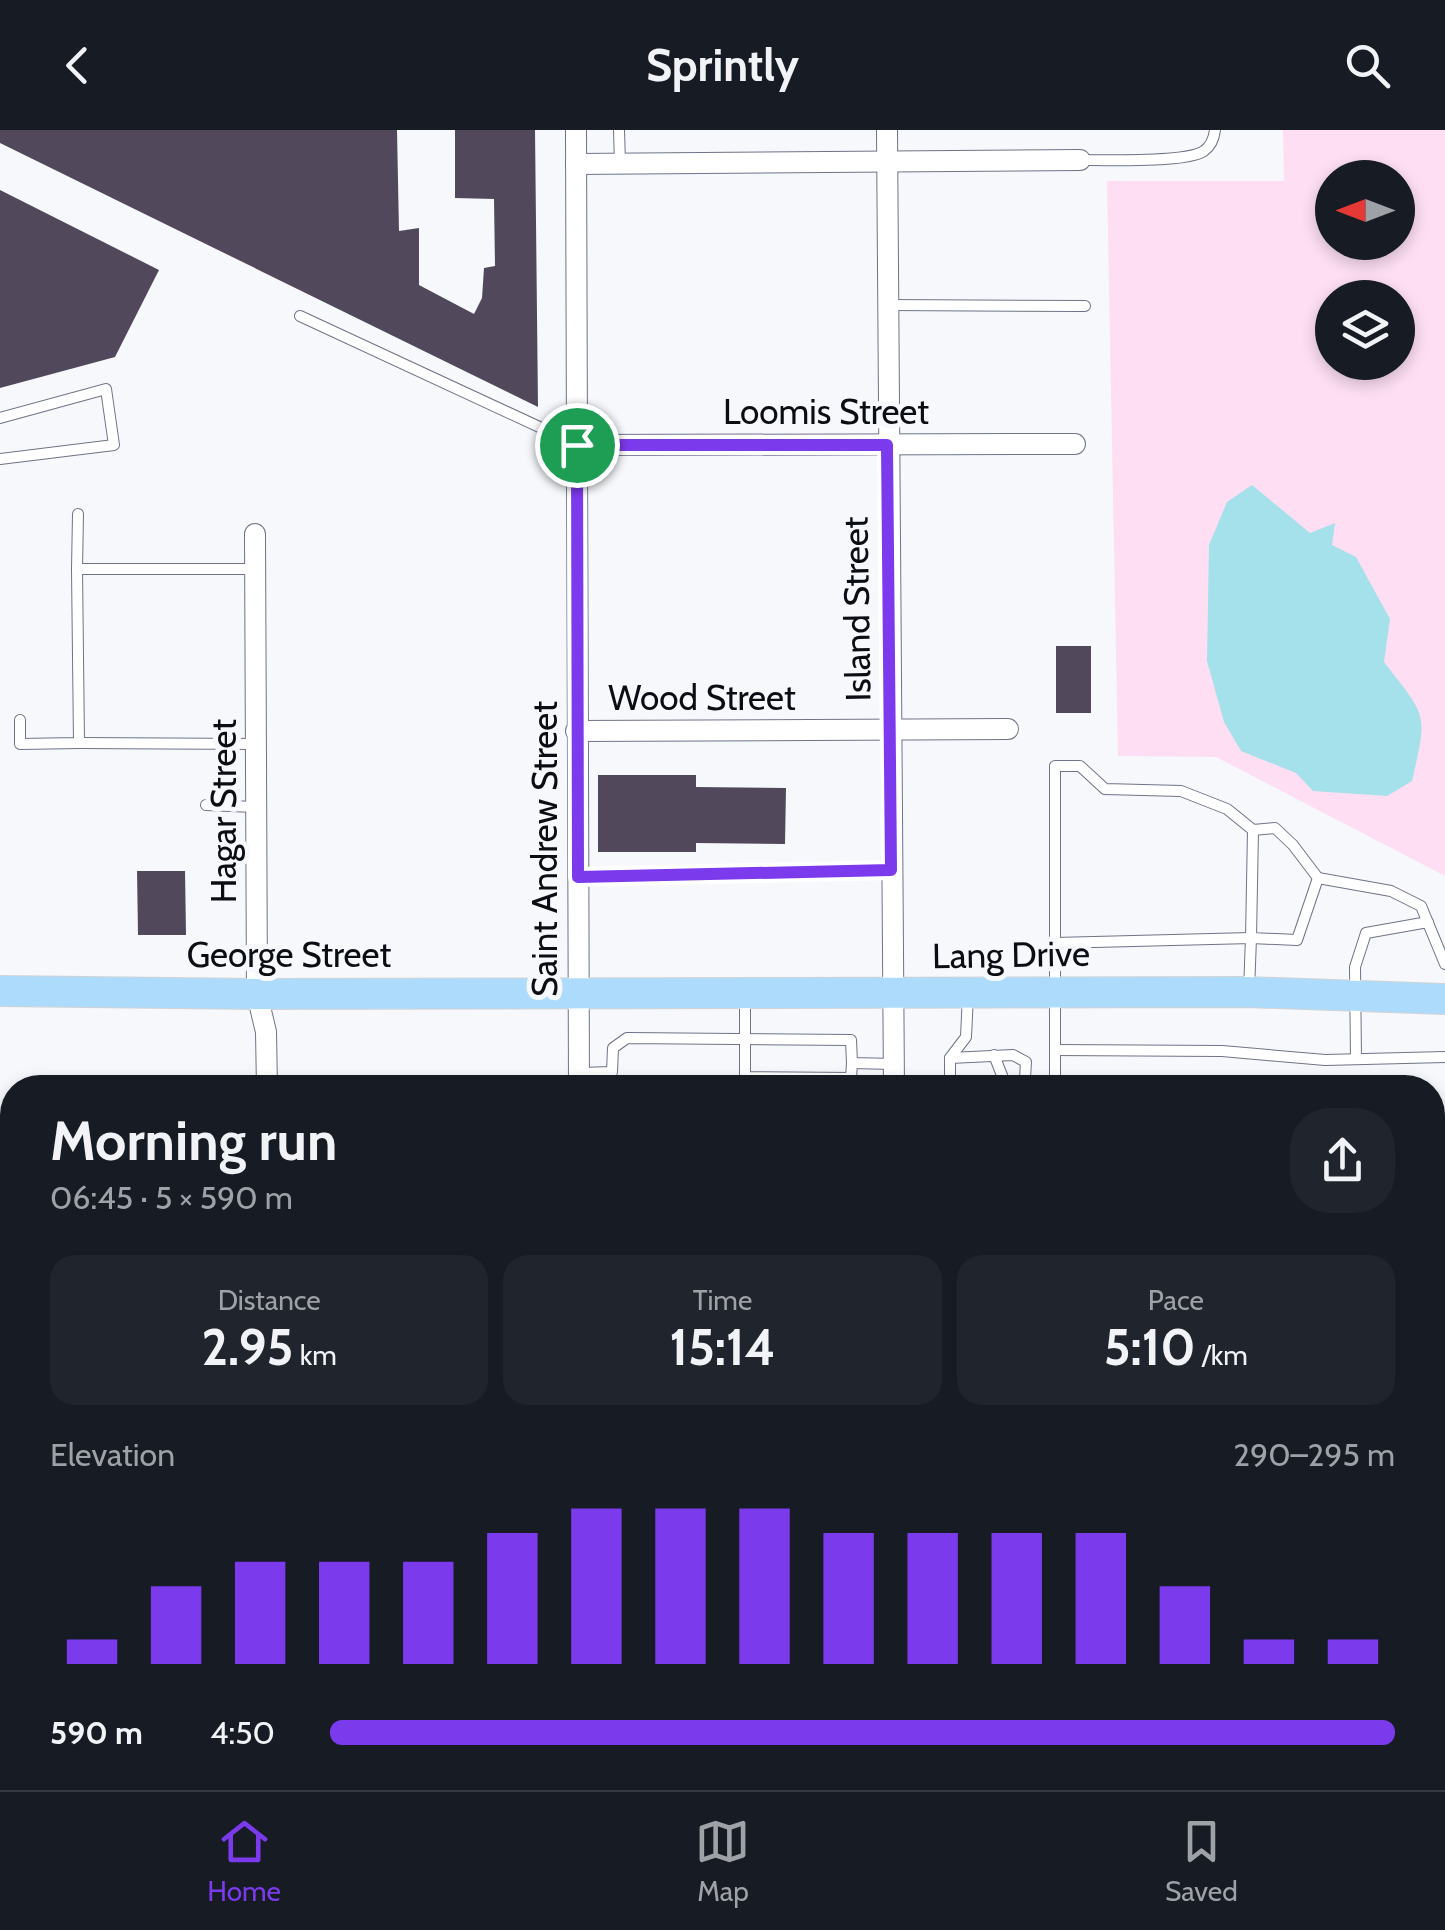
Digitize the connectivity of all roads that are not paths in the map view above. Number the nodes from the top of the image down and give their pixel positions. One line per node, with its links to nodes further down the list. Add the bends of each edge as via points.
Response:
1 (576, 130): 7 (street, Saint Andrew Street)
2 (619, 130): 8 (lane)
3 (887, 130): 6 (street, Island Street)
4 (1215, 130): 5 (lane, via 1204,151 1187,156)
5 (1080, 160): 6 (street)
6 (886, 163): 8 (street); 9 (street, Island Street)
7 (576, 164): 8 (street); 14 (street, Saint Andrew Street)
8 (620, 164)
9 (887, 306): 10 (lane); 15 (street, Island Street)
10 (1084, 306)
11 (300, 316): 14 (lane)
12 (0, 418): 16 (lane, via 106,389 114,445)
13 (1075, 444): 15 (street, Loomis Street)
14 (577, 445): 15 (street, Loomis Street); 24 (street, Saint Andrew Street)
15 (887, 445): 22 (street, Island Street)
16 (0, 459)
17 (78, 514): 19 (lane)
18 (255, 534): 20 (street, Hagar Street)
19 (77, 569): 20 (lane); 25 (lane)
20 (255, 569): 26 (street, Hagar Street)
21 (20, 720): 25 (lane, via 20,744)
22 (891, 729): 23 (street, Wood Street); 24 (street, Wood Street); 30 (street, Island Street)
23 (1008, 729)
24 (576, 731): 31 (street, Saint Andrew Street)
25 (79, 743): 26 (lane)
26 (256, 744): 28 (street, Hagar Street)
27 (206, 805): 28 (lane)
28 (256, 807): 43 (street, Hagar Street)
29 (1253, 830): 32 (lane, via 1276,828); 34 (lane); 35 (lane, via 1227,809 1180,790 1105,788 1080,766 1055,766)
30 (891, 870): 31 (lane); 44 (street, Island Street)
31 (578, 877): 39 (street, Saint Andrew Street)
32 (1318, 878): 33 (lane, via 1391,891 1421,906); 34 (lane, via 1297,940)
33 (1428, 922): 36 (lane); 45 (lane, via 1366,934)
34 (1251, 938): 35 (lane); 40 (lane)
35 (1056, 943): 38 (lane)
36 (1445, 964)
37 (0, 990): 43 (main road, George Street)
38 (1055, 991): 40 (main road, Lang Drive); 42 (main road, Lang Drive); 49 (lane)
39 (578, 992): 41 (main road, Lang Drive); 43 (main road, George Street); 58 (street, Saint Andrew Street)
40 (1249, 992): 45 (main road, Lang Drive)
41 (745, 993): 44 (main road, Lang Drive); 47 (lane)
42 (968, 993): 44 (main road, Lang Drive); 53 (lane, via 966,1036)
43 (257, 994): 57 (street, Hagar Street)
44 (891, 994): 56 (street, Island Street)
45 (1355, 996): 46 (main road, Lang Drive); 54 (lane)
46 (1445, 999)
47 (745, 1039): 48 (lane, via 771,1045); 59 (lane, via 626,1038 613,1048 612,1072); 60 (lane)
48 (816, 1040): 50 (lane); 55 (lane, via 851,1040)
49 (1055, 1050): 54 (lane); 68 (lane)
50 (822, 1052)
51 (994, 1055): 53 (lane); 66 (lane); 67 (lane, via 1026,1062)
52 (1445, 1057): 54 (lane)
53 (950, 1058): 65 (lane)
54 (1356, 1058)
55 (852, 1064): 56 (lane); 63 (lane)
56 (893, 1064): 64 (street, Island Street)
57 (266, 1075)
58 (578, 1075)
59 (599, 1075)
60 (745, 1075)
61 (772, 1075): 62 (lane)
62 (841, 1075)
63 (851, 1075)
64 (893, 1075)
65 (950, 1075)
66 (1002, 1075)
67 (1025, 1075)
68 (1055, 1075)

